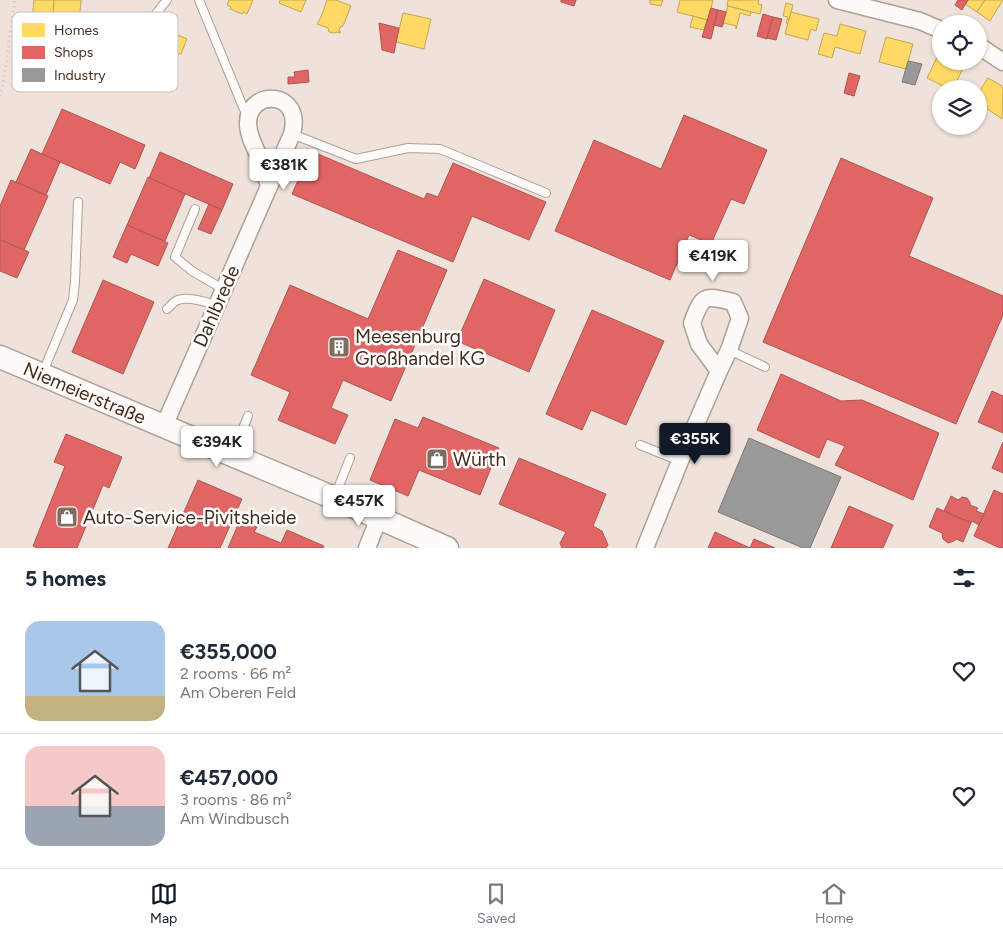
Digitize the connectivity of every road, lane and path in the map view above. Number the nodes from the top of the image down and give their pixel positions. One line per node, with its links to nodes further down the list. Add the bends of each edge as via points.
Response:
1 (167, 0): 4 (lane)
2 (199, 0): 10 (lane, via 245,111)
3 (837, 0): 6 (street)
4 (157, 12)
5 (12, 16): 9 (path)
6 (932, 26)
7 (987, 51): 8 (street)
8 (1003, 62)
9 (0, 96)
10 (249, 113): 11 (street, Dahlbrede, via 267,99 282,100 292,112); 12 (street, via 249,131)
11 (292, 134): 12 (street, Dahlbrede); 13 (lane, via 356,159 408,148 440,149)
12 (269, 186): 16 (street, Dahlbrede)
13 (546, 193)
14 (78, 202): 23 (lane, via 73,300)
15 (195, 209): 16 (lane, via 175,257 192,272)
16 (223, 289): 17 (street, Dahlbrede)
17 (216, 305): 18 (lane, via 186,298 176,300); 25 (street, Dahlbrede)
18 (167, 309)
19 (729, 350): 21 (lane); 22 (street); 22 (street, via 740,318 733,302 712,297 704,299 692,323 699,344)
20 (0, 356): 23 (street, Niemeierstraße)
21 (766, 367)
22 (719, 371): 29 (street)
23 (42, 374): 25 (street, Niemeierstraße)
24 (248, 416): 27 (lane)
25 (164, 426): 27 (street, Niemeierstraße)
26 (640, 445): 29 (lane)
27 (232, 454): 30 (street, Niemeierstraße)
28 (350, 458): 30 (lane)
29 (680, 461): 34 (street)
30 (334, 498): 31 (street, Niemeierstraße)
31 (379, 518): 32 (street); 33 (street, Niemeierstraße)
32 (367, 548)
33 (447, 548)
34 (645, 548)

